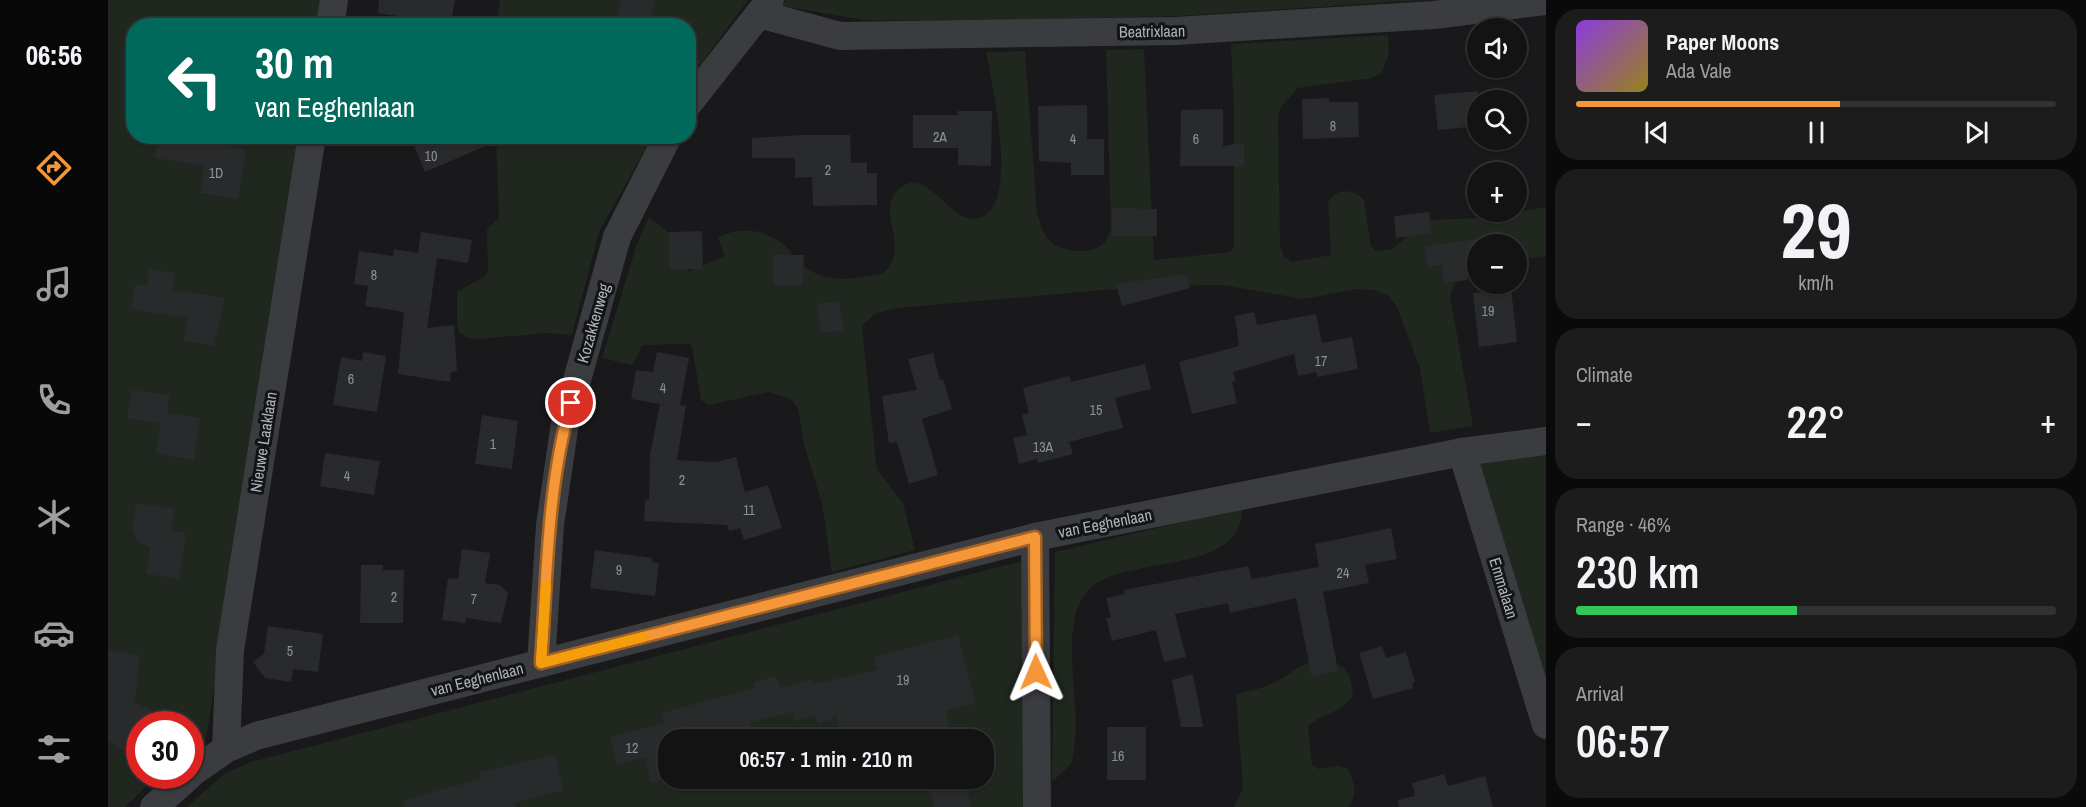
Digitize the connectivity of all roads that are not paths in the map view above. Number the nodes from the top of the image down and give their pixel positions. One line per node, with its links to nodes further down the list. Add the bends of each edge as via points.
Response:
1 (334, 0): 4 (street)
2 (1546, 1): 3 (street, Beatrixlaan, via 1434,15 1175,31 840,36)
3 (765, 7): 5 (street)
4 (331, 18)
5 (696, 94)
6 (311, 144): 13 (street, Nieuwe Laaklaan, via 230,650)
7 (664, 144): 11 (street, Kozakkenweg, via 617,237 565,423 550,525)
8 (1546, 441): 9 (street, van Eeghenlaan)
9 (1461, 452): 10 (street, van Eeghenlaan); 12 (street, Emmalaan)
10 (1035, 537): 11 (street, van Eeghenlaan); 17 (street)
11 (541, 663): 13 (street, van Eeghenlaan, via 256,736)
12 (1546, 725)
13 (226, 749): 14 (street, van Eeghenlaan)
14 (204, 765)
15 (174, 789): 16 (street, van Eeghenlaan)
16 (154, 807)
17 (1037, 807)

